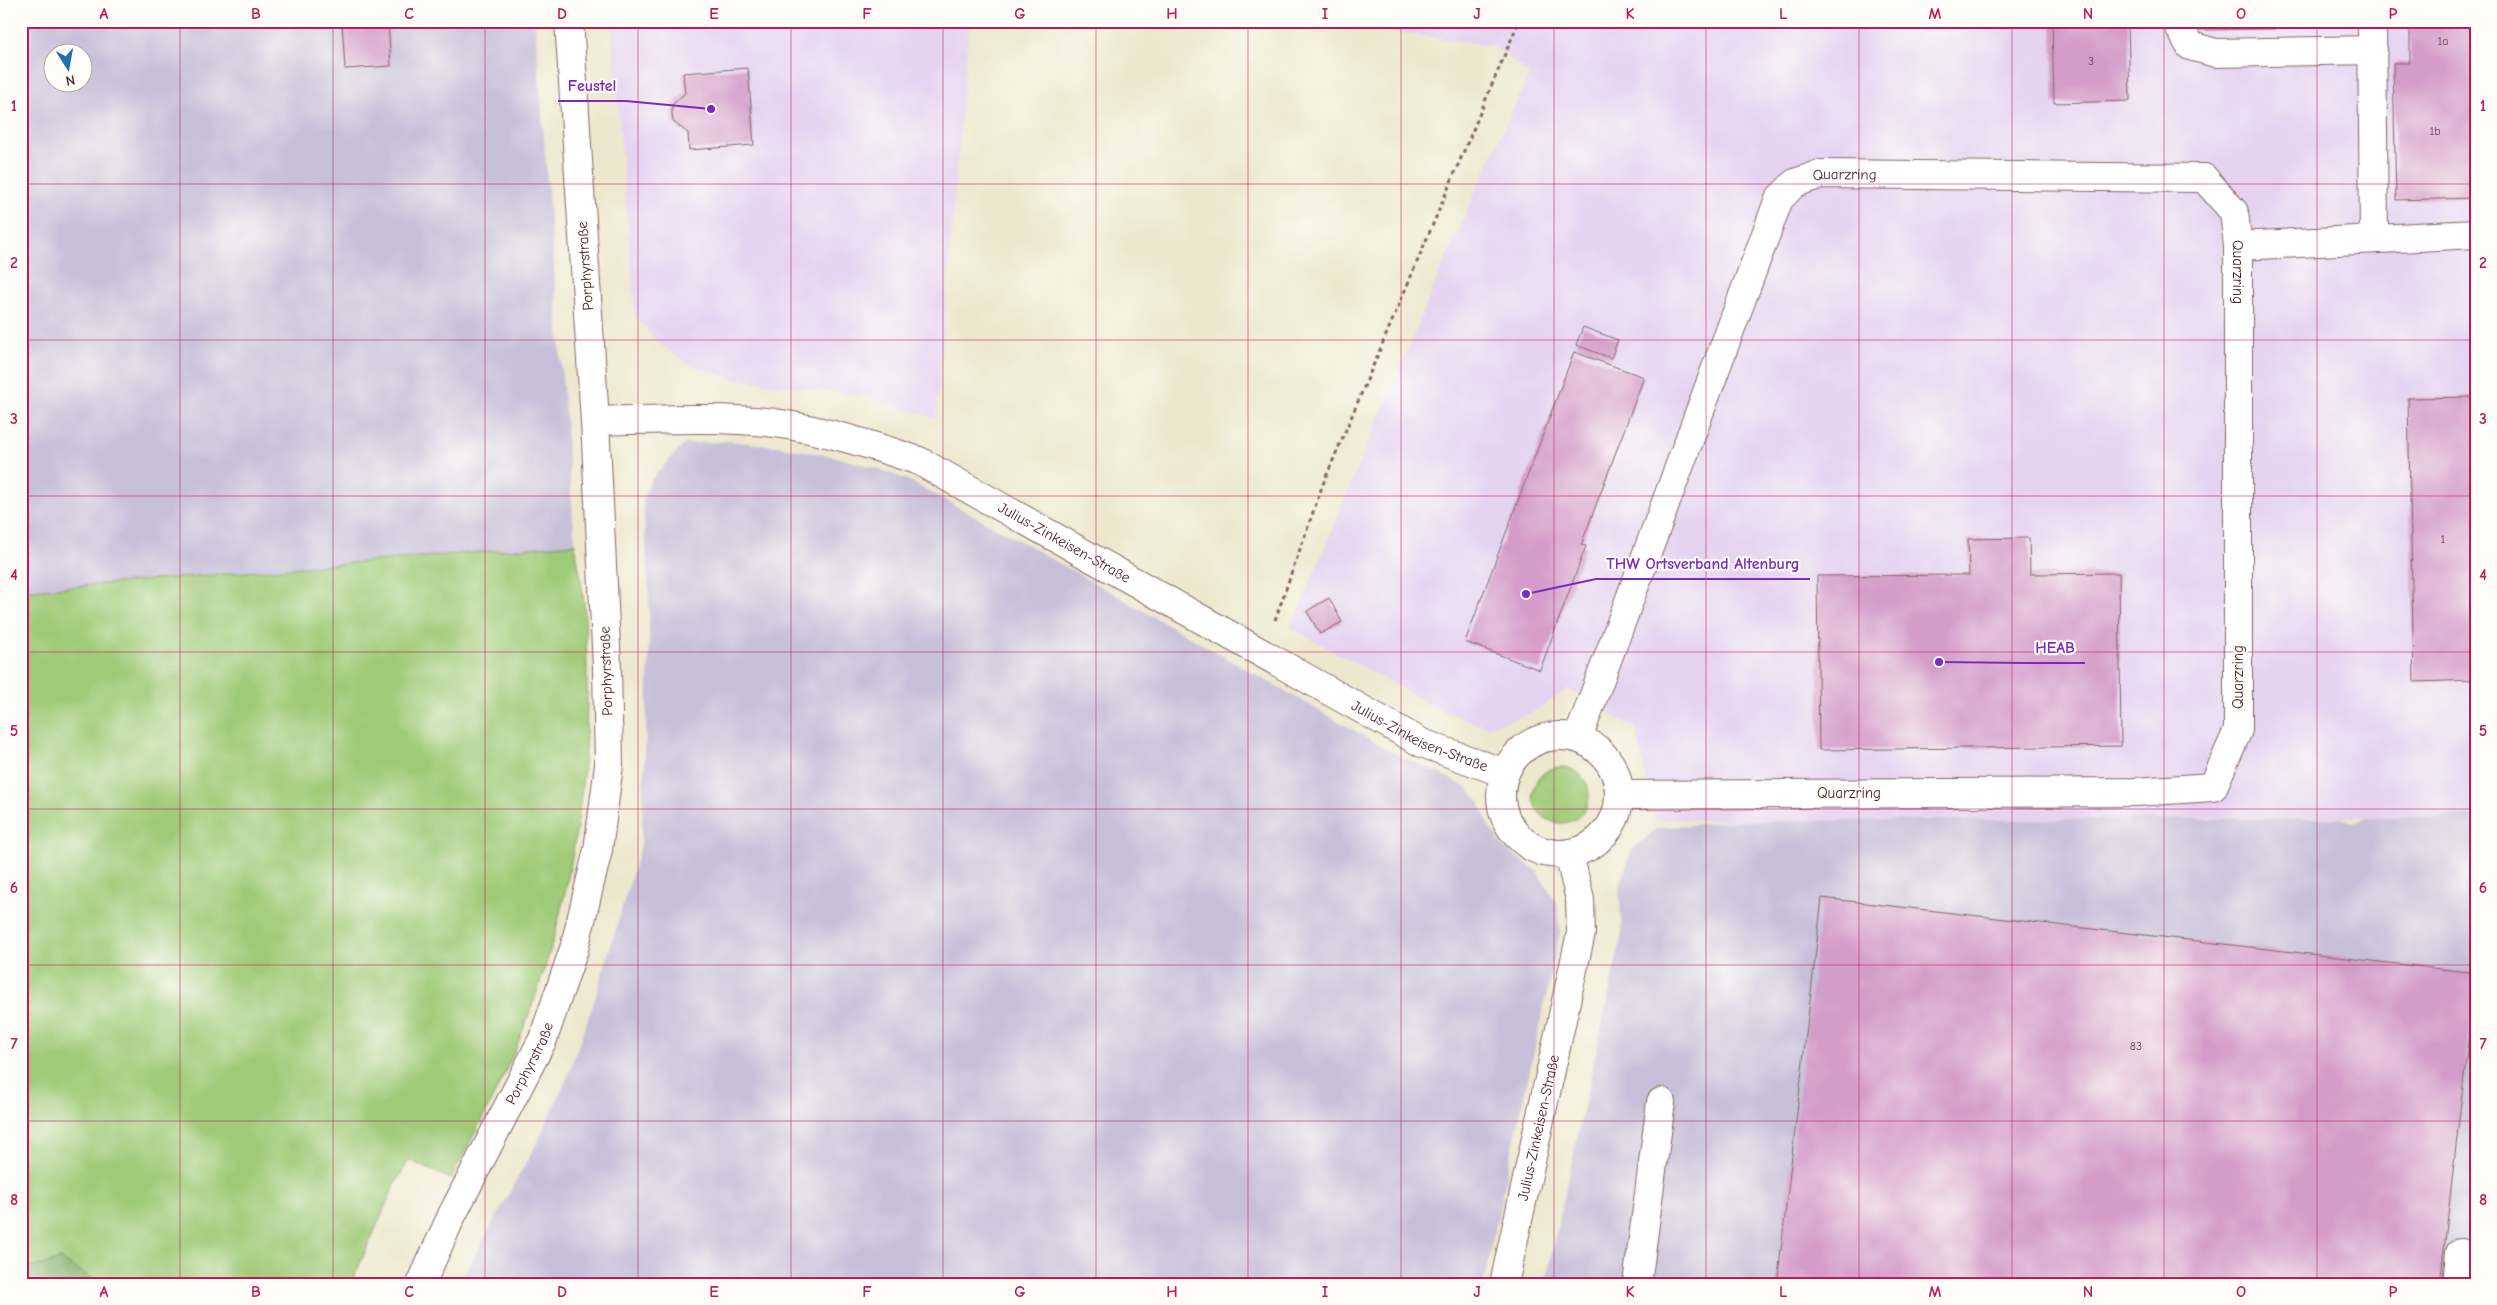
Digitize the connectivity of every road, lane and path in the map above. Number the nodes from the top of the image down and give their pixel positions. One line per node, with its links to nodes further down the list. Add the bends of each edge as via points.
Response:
1 (569, 21): 9 (street, Porphyrstraße)
2 (1519, 21): 10 (path, via 1323,484)
3 (2180, 21): 5 (street, via 2180,28 2190,46 2216,53)
4 (2372, 21): 5 (street)
5 (2373, 50): 7 (street)
6 (2476, 234): 7 (street)
7 (2374, 238): 8 (street)
8 (2238, 246): 11 (street, Quarzring, via 2234,212 2204,178 1821,174 1795,183 1779,199); 13 (street, Quarzring, via 2238,730 2214,787 2135,792)
9 (595, 421): 10 (street, Julius-Zinkeisen-Straße, via 682,419 775,423 850,438 919,460); 17 (street, Porphyrstraße, via 609,765 598,850 574,949 543,1039 452,1215)
10 (1263, 653): 12 (street, Julius-Zinkeisen-Straße, via 1422,743)
11 (1578, 738): 12 (street, Julius-Zinkeisen-Straße, via 1542,737 1519,751); 13 (street, Julius-Zinkeisen-Straße, via 1595,746 1609,760 1617,776)
12 (1504, 773): 14 (street, Julius-Zinkeisen-Straße, via 1500,793 1503,813 1513,832 1528,846 1548,853)
13 (1620, 795): 14 (street, Julius-Zinkeisen-Straße, via 1610,827 1599,840)
14 (1568, 854): 18 (street, Julius-Zinkeisen-Straße, via 1580,900 1581,933)
15 (1661, 1102): 19 (street)
16 (2460, 1253): 20 (street)
17 (421, 1284)
18 (1504, 1284)
19 (1637, 1284)
20 (2457, 1284)

